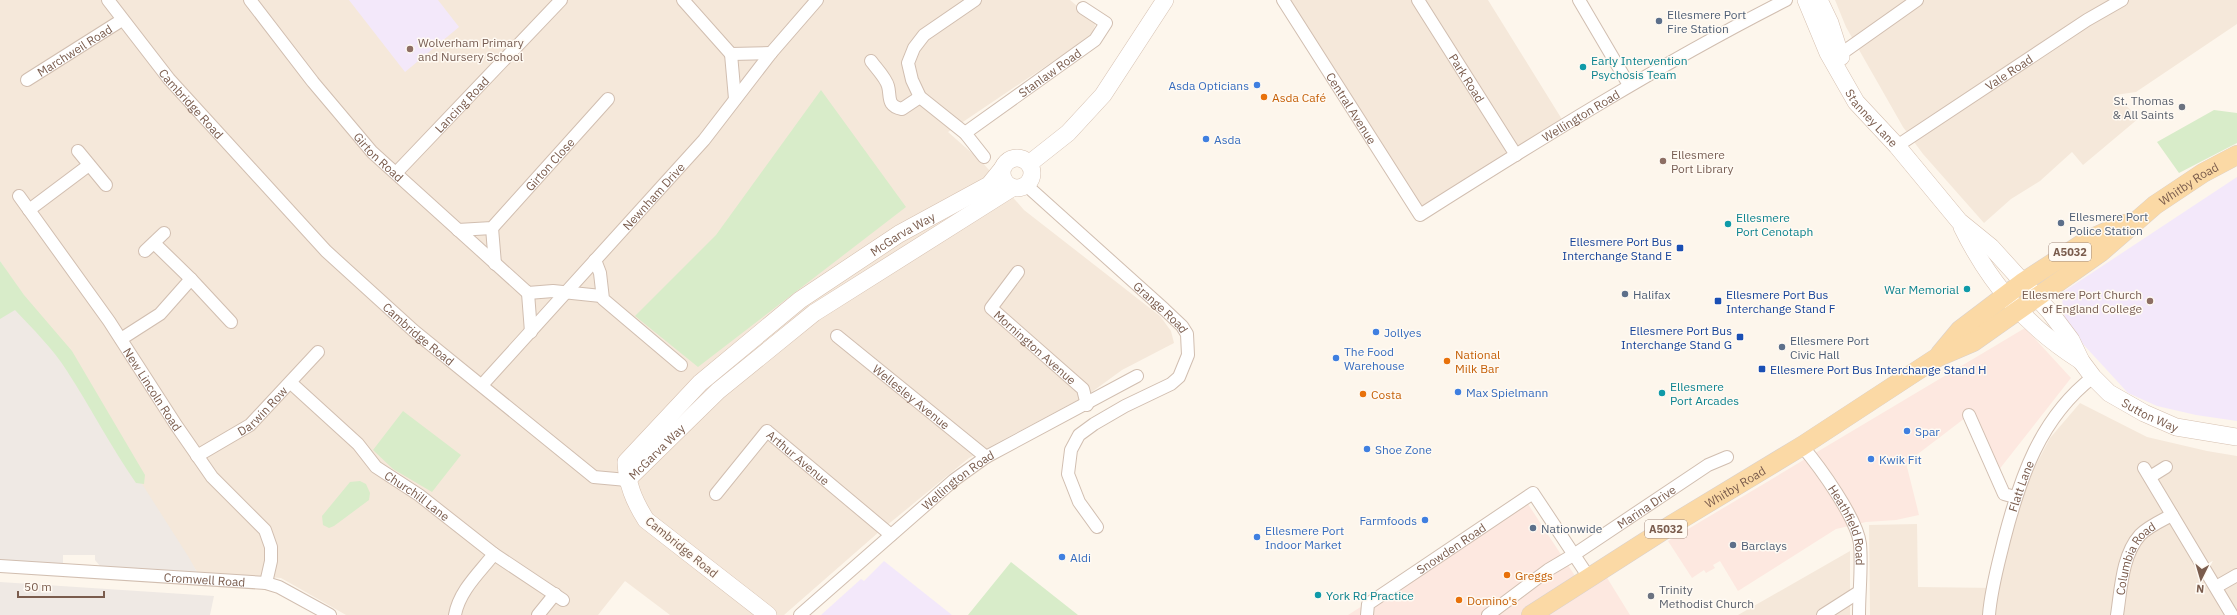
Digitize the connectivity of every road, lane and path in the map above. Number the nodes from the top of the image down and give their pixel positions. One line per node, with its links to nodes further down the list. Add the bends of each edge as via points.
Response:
1 (108, 0): 17 (street, Cambridge Road)
2 (250, 0): 36 (street, Girton Road, via 313,82 372,152)
3 (561, 0): 36 (street, Lancing Road)
4 (683, 0): 19 (street)
5 (817, 0): 18 (street, Newnham Drive)
6 (975, 0): 24 (street, via 924,35 914,48 908,63 909,72)
7 (1165, 0): 33 (street, via 1103,95 1068,133)
8 (1283, 0): 41 (street, Central Avenue)
9 (1418, 0): 31 (street, Park Road)
10 (1578, 0): 23 (street)
11 (1786, 0): 23 (street, Wellington Road)
12 (1806, 0): 20 (street, Stanney Lane)
13 (1819, 0): 20 (street, Stanney Lane, via 1830,23)
14 (1917, 0): 20 (street)
15 (2122, 0): 28 (street, Vale Road, via 2087,20)
16 (1083, 8): 27 (street, Stanlaw Road, via 1106,23 1095,40)
17 (122, 20): 22 (street, Marchweil Road); 71 (street, Cambridge Road, via 174,85 326,251 414,331)
18 (771, 53): 19 (street); 25 (street, Newnham Drive)
19 (731, 54): 25 (street)
20 (1836, 58): 28 (street, Stanney Lane); 28 (street, Stanney Lane, via 1856,102)
21 (871, 61): 24 (street, via 888,86 891,102 897,108 902,109)
22 (27, 80)
23 (1629, 85): 31 (street, Wellington Road)
24 (920, 97): 27 (street)
25 (736, 99): 49 (street, Newnham Drive, via 704,140)
26 (608, 100): 44 (street, Girton Close)
27 (965, 133): 32 (street)
28 (1897, 146): 43 (street, Stanney Lane)
29 (78, 151): 34 (street)
30 (2237, 154): 42 (main road, Whitby Road / A5032, via 2203,173)
31 (1516, 155): 41 (street, Wellington Road)
32 (984, 157)
33 (1030, 163): 35 (street, via 1018,157 1013,158 1004,164); 38 (street, via 1033,173)
34 (89, 165): 37 (street); 40 (street)
35 (1002, 169): 38 (street, via 1002,178); 80 (street, McGarva Way, via 990,185 898,234 800,300 700,384 626,462)
36 (396, 174): 45 (street, Girton Road)
37 (106, 184)
38 (1019, 187): 80 (street, McGarva Way, via 814,313 718,391); 84 (street, Grange Road, via 1164,309 1187,334 1188,356 1178,377 1171,384 1094,424 1079,435 1071,450 1068,474 1079,502)
39 (19, 196): 40 (street, New Lincoln Road)
40 (29, 210): 63 (street, New Lincoln Road)
41 (1420, 215)
42 (2141, 216): 53 (main road, Whitby Road / A5032, via 2088,240); 58 (main road, Whitby Road / A5032, via 2101,252)
43 (1959, 221): 53 (street, Stanney Lane, via 1991,247); 57 (street, Stanney Lane, via 1978,259)
44 (492, 228): 45 (street); 50 (street)
45 (458, 230): 50 (street, Girton Road)
46 (164, 233): 47 (street)
47 (154, 243): 48 (street); 52 (street)
48 (145, 251)
49 (595, 260): 55 (street, Newnham Drive); 56 (street, via 600,273)
50 (495, 264): 54 (street, Girton Road)
51 (1018, 272): 72 (street, Mornington Avenue, via 991,308 1083,389)
52 (191, 279): 60 (street, via 226,309); 63 (street, via 160,314)
53 (2022, 283): 57 (main road, Whitby Road / A5032); 58 (street, Stanney Lane)
54 (528, 293): 55 (street); 61 (street)
55 (565, 294): 56 (street); 61 (street, Newnham Drive)
56 (601, 296): 67 (street)
57 (2005, 296): 59 (street, Stanney Lane); 65 (main road, Whitby Road / A5032, via 1960,330)
58 (2036, 299): 59 (main road, Whitby Road / A5032); 66 (street, Sutton Way, via 2050,312 2071,340)
59 (2018, 311): 65 (main road, Whitby Road / A5032, via 1973,342); 66 (street, Sutton Way, via 2058,347)
60 (231, 322)
61 (531, 332): 71 (street, Newnham Drive)
62 (837, 336): 77 (street, Wellesley Avenue)
63 (121, 338): 76 (street, New Lincoln Road)
64 (318, 352): 70 (street, Darwin Row)
65 (1938, 357): 75 (main road, Whitby Road / A5032)
66 (2081, 361): 69 (street, Sutton Way)
67 (681, 365)
68 (1137, 376): 72 (street, Wellington Road)
69 (2093, 377): 74 (street, Sutton Way, via 2109,392 2138,410 2176,427); 82 (street, Flatt Lane, via 2061,409 2041,436)
70 (291, 383): 76 (street, Darwin Row, via 250,425); 86 (street, Churchill Lane, via 358,444 376,467 419,496)
71 (482, 385): 80 (street, Cambridge Road, via 594,476)
72 (1087, 405): 77 (street, Wellington Road)
73 (1969, 415): 82 (street, via 2004,494)
74 (2237, 437)
75 (1802, 446): 90 (main road, Whitby Road / A5032, via 1673,524); 93 (street, Heathfield Road, via 1817,464 1853,523 1860,543)
76 (197, 456): 91 (street, New Lincoln Road, via 212,477 265,530 271,547)
77 (986, 457): 85 (street, Wellington Road, via 954,480)
78 (1727, 457): 87 (street, Marina Drive, via 1708,465)
79 (2166, 467): 83 (street, via 2147,472)
80 (626, 480): 98 (street, Cambridge Road, via 646,520)
81 (716, 494): 85 (street, Arthur Avenue, via 767,431)
82 (2015, 497): 104 (street, Flatt Lane, via 1993,586)
83 (2172, 515): 92 (street); 105 (street, Columbia Road, via 2152,526 2135,541 2128,555)
84 (1097, 527)
85 (891, 534): 99 (street, Wellington Road)
86 (494, 554): 96 (street, via 456,605); 97 (street, Churchill Lane, via 559,597)
87 (1575, 554): 90 (street); 94 (street, Snowden Road, via 1533,493); 100 (street, Marina Drive, via 1548,570)
88 (0, 566): 91 (street, Cromwell Road)
89 (2237, 574): 92 (street)
90 (1590, 579): 101 (main road, Whitby Road / A5032)
91 (266, 583): 95 (street, Cromwell Road, via 279,587)
92 (2216, 587): 106 (street)
93 (1859, 592): 102 (street); 103 (street, Heathfield Road)
94 (1368, 610)
95 (330, 615)
96 (454, 615)
97 (538, 615)
98 (768, 615)
99 (800, 615)
100 (1488, 615)
101 (1531, 615)
102 (1823, 615)
103 (1859, 615)
104 (1989, 615)
105 (2117, 615)
106 (2232, 615)

